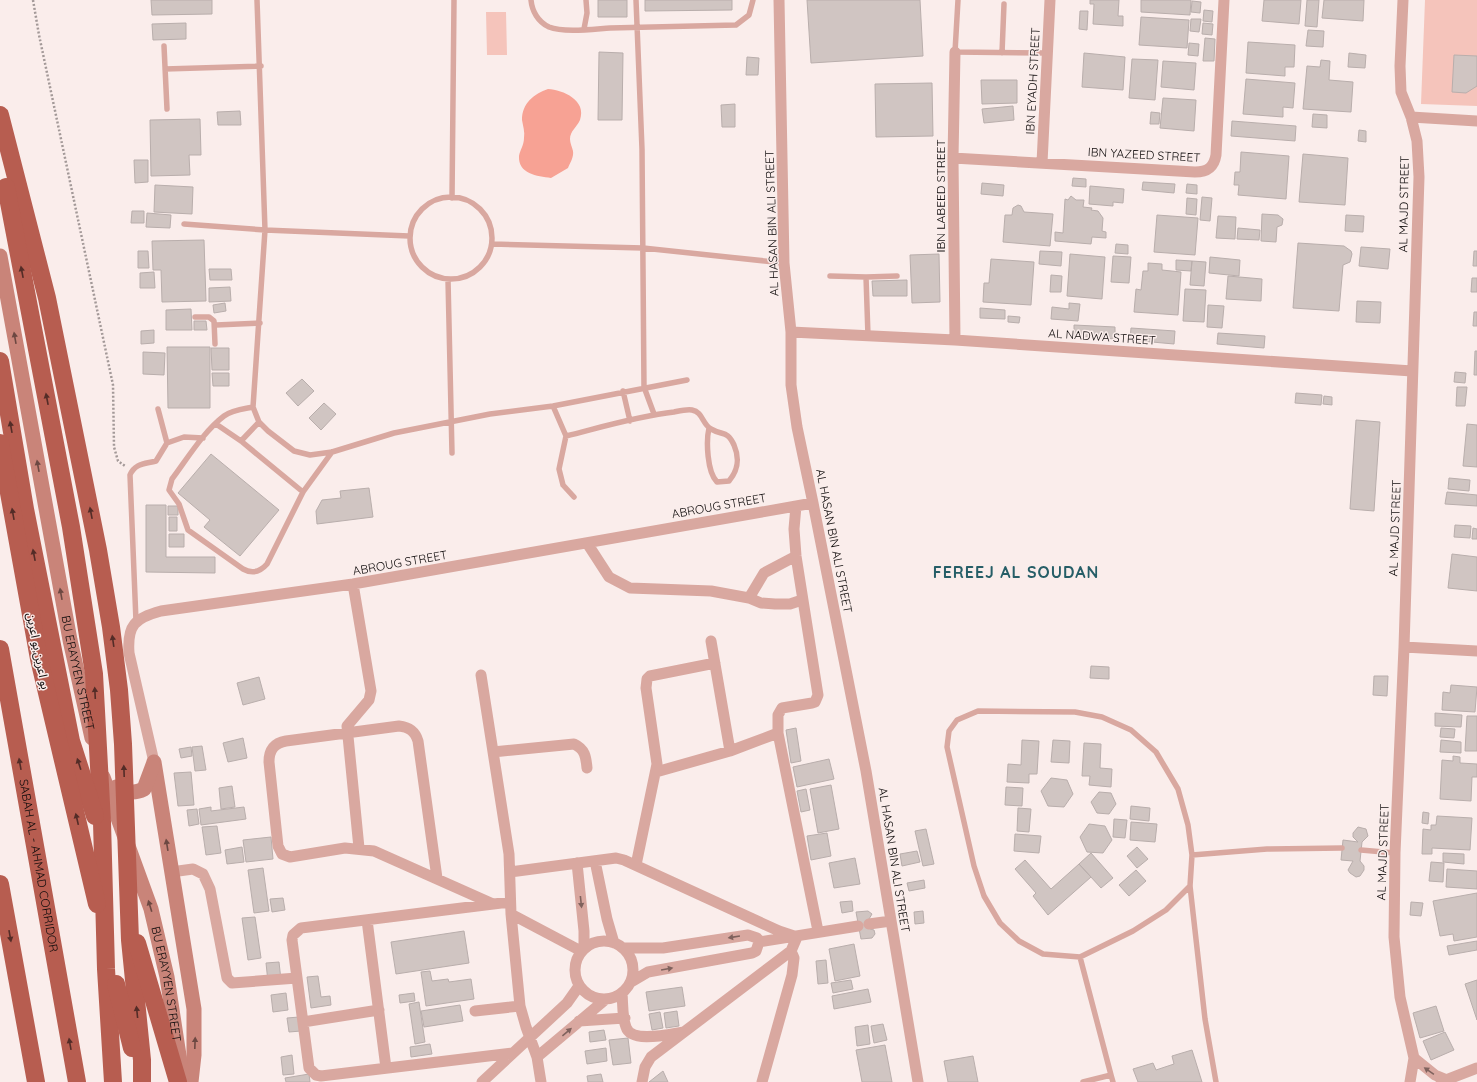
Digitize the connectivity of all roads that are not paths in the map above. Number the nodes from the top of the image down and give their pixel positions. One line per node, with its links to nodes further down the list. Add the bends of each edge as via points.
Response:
1 (257, 0): 19 (lane)
2 (454, 0): 28 (lane)
3 (532, 0): 14 (lane, via 537,17 549,27)
4 (586, 0): 14 (lane)
5 (636, 0): 13 (lane)
6 (753, 0): 13 (lane, via 749,15 736,25)
7 (779, 0): 35 (street, AL HASAN BIN ALI STREET)
8 (958, 0): 16 (lane)
9 (1050, 0): 18 (street, IBN EYADH STREET)
10 (1224, 0): 27 (street, IBN YAZEED STREET, via 1216,155 1210,169 1195,172)
11 (1403, 0): 23 (street, AL MAJD STREET, via 1401,92)
12 (1004, 4): 17 (lane)
13 (637, 28): 14 (lane); 33 (lane)
14 (584, 29)
15 (164, 46): 20 (lane)
16 (955, 52): 17 (lane); 26 (street, IBN LABEED STREET)
17 (1002, 53): 18 (lane)
18 (1047, 54): 27 (street, IBN EYADH STREET)
19 (260, 66): 20 (lane); 30 (lane)
20 (165, 69): 21 (lane)
21 (166, 109)
22 (0, 115): 136 (highway, one-way to 22, via 130,940 122,729 112,635 98,550 47,298)
23 (1410, 117): 24 (street); 48 (street, AL MAJD STREET, via 1417,141 1419,165)
24 (1477, 121)
25 (0, 154): 140 (highway, one-way to 25, via 94,674 70,519)
26 (953, 158): 27 (street, IBN YAZEED STREET); 45 (street, IBN LABEED STREET)
27 (1042, 163)
28 (452, 198): 31 (lane, via 434,201 419,212 412,223); 32 (lane, via 466,200 478,207 491,230)
29 (184, 224): 30 (lane)
30 (265, 230): 31 (lane); 41 (lane)
31 (409, 236): 39 (lane, via 416,260 424,270 435,277)
32 (492, 244): 33 (lane); 39 (lane, via 487,258 477,270 463,278)
33 (643, 248): 35 (lane); 50 (lane)
34 (0, 256): 91 (main road, BU ERAYYEN STREET, one-way to 34, via 93,744 70,640)
35 (784, 263): 43 (street, AL HASAN BIN ALI STREET)
36 (830, 276): 38 (lane)
37 (897, 276): 38 (lane)
38 (866, 278): 44 (lane)
39 (448, 280): 58 (lane)
40 (194, 317): 42 (lane, via 209,317)
41 (260, 323): 42 (lane); 53 (lane)
42 (216, 325): 46 (lane)
43 (791, 332): 44 (street, AL NADWA STREET); 70 (street, AL HASAN BIN ALI STREET, via 791,385 796,427)
44 (868, 336): 45 (street, AL NADWA STREET)
45 (955, 340): 48 (street, AL NADWA STREET)
46 (214, 344)
47 (0, 361): 141 (highway, one-way to 47, via 149,979 71,740 25,510)
48 (1412, 371): 79 (street, AL MAJD STREET)
49 (687, 380): 50 (lane)
50 (644, 387): 51 (lane); 55 (lane)
51 (623, 392): 52 (lane); 56 (lane)
52 (553, 406): 58 (lane, via 490,414); 61 (lane)
53 (253, 407): 57 (lane); 59 (lane, via 235,410)
54 (158, 409): 65 (lane)
55 (654, 414): 56 (lane); 60 (lane, via 691,410 698,412)
56 (630, 421): 61 (lane)
57 (259, 422): 63 (lane); 66 (lane, via 294,451 310,455)
58 (452, 423): 66 (lane, via 394,433); 67 (lane)
59 (216, 424): 62 (lane); 63 (lane)
60 (709, 428): 60 (lane, via 728,435 736,451 736,473 728,481 717,482 712,477 707,438)
61 (566, 436): 69 (lane, via 559,469 563,485)
62 (203, 438): 65 (lane, via 184,437); 68 (lane, via 172,478 169,490 178,504 188,530 243,569 253,572 264,568)
63 (241, 441): 68 (lane)
64 (0, 443): 136 (highway, بو اعرين,بو اعرين, one-way to 64, via 126,1027 39,659)
65 (167, 443): 77 (lane, via 156,461 139,464 129,479)
66 (332, 452): 68 (lane)
67 (452, 453)
68 (303, 492)
69 (574, 497)
70 (813, 503): 71 (street, ABROUG STREET); 109 (street, AL HASAN BIN ALI STREET, via 863,756)
71 (796, 506): 72 (street, ABROUG STREET); 73 (street)
72 (587, 543): 74 (street, ABROUG STREET); 75 (street, via 609,577 630,588 711,591)
73 (796, 556): 75 (street, via 764,573); 76 (street)
74 (353, 584): 77 (street, ABROUG STREET, via 161,611 148,614); 85 (street, via 372,691 369,700 347,726)
75 (749, 598): 76 (street, via 761,603 775,604 790,604)
76 (802, 600): 84 (street, via 818,696 812,703 782,708 778,715)
77 (136, 621): 88 (street, via 130,628 129,653)
78 (711, 641): 82 (street)
79 (1404, 647): 81 (street); 95 (street, AL MAJD STREET)
80 (0, 649): 139 (highway, SABAH AL - AHMAD CORRIDOR, one-way to 80)
81 (1477, 651)
82 (715, 664): 86 (street); 90 (street, via 646,678 657,755)
83 (481, 675): 87 (street)
84 (778, 733): 86 (street); 110 (street)
85 (348, 734): 92 (street); 92 (street, via 279,742 269,754 269,762 278,846 282,854 290,857); 102 (street, via 406,726 416,735)
86 (730, 751): 90 (street)
87 (493, 752): 89 (street, via 574,744 585,754); 101 (street)
88 (154, 762): 91 (main road, via 144,789 136,793 119,789); 100 (main road, one-way to 88)
89 (587, 768)
90 (656, 772): 99 (street)
91 (104, 780): 142 (main road, BU ERAYYEN STREET, one-way to 91, via 174,1014 155,923)
92 (359, 848): 102 (street, via 386,855)
93 (1342, 848): 96 (lane, via 1267,849)
94 (1361, 850): 95 (lane)
95 (1395, 853): 132 (street, AL MAJD STREET, via 1394,937 1400,997)
96 (1192, 855): 104 (lane); 116 (lane, via 1188,824 1178,789 1156,752 1131,730 1102,718 1076,712 978,711 957,720 949,731 947,747 974,866 984,896 1000,923 1019,940 1043,954)
97 (595, 861): 98 (street); 99 (street, via 616,858); 113 (street, via 606,919)
98 (577, 863): 101 (street); 114 (street, one-way to 114, via 584,931)
99 (636, 865): 111 (street)
100 (171, 872): 117 (street, via 193,869 203,874 210,889 226,978 232,983); 143 (main road, one-way to 100, via 194,1009)
101 (510, 872): 105 (street)
102 (437, 878): 106 (street)
103 (0, 884): 138 (highway, one-way to 138)
104 (1190, 886): 116 (lane, via 1159,914 1133,931); 151 (lane, via 1205,1019)
105 (510, 902): 106 (street); 107 (street)
106 (493, 904): 108 (street)
107 (511, 914): 114 (street); 122 (street)
108 (367, 920): 117 (street, via 301,928 296,931 292,940); 123 (street)
109 (890, 921): 110 (street); 148 (street, AL HASAN BIN ALI STREET)
110 (818, 931): 111 (street)
111 (797, 937): 112 (street); 115 (street)
112 (759, 942): 113 (street, one-way to 113, via 757,938 748,935 663,948); 118 (street, one-way to 112, via 648,972 752,953 756,951)
113 (619, 945): 114 (street, via 598,942); 118 (street, via 629,955 633,964)
114 (583, 949): 119 (street, via 576,959 574,968)
115 (791, 951): 128 (street); 147 (street, via 794,958 792,975)
116 (1080, 958): 135 (lane)
117 (297, 978): 127 (street)
118 (631, 982): 120 (street)
119 (579, 986): 121 (street, via 586,994); 129 (street, via 567,1003)
120 (622, 993): 121 (street); 125 (street)
121 (606, 1000): 126 (street)
122 (520, 1006): 124 (street); 129 (street)
123 (379, 1010): 127 (street); 133 (street)
124 (475, 1010)
125 (625, 1018): 126 (street); 128 (street, via 628,1032 637,1037)
126 (579, 1021): 131 (street, one-way to 126)
127 (303, 1022): 133 (street, via 309,1068 316,1075)
128 (685, 1032): 146 (street, via 651,1057 645,1067)
129 (530, 1037): 130 (street); 131 (street)
130 (513, 1053): 133 (street); 144 (street)
131 (537, 1057): 145 (street)
132 (1414, 1058): 137 (street, one-way to 132); 152 (street, AL MAJD STREET)
133 (386, 1068)
134 (1477, 1068): 137 (street)
135 (1111, 1075): 149 (lane); 150 (lane)
136 (142, 1081)
137 (1444, 1081)
138 (36, 1082)
139 (77, 1082)
140 (113, 1082)
141 (178, 1082)
142 (183, 1082)
143 (191, 1082)
144 (482, 1082)
145 (541, 1082)
146 (642, 1082)
147 (762, 1082)
148 (918, 1082)
149 (1083, 1082)
150 (1113, 1082)
151 (1216, 1082)
152 (1410, 1082)

